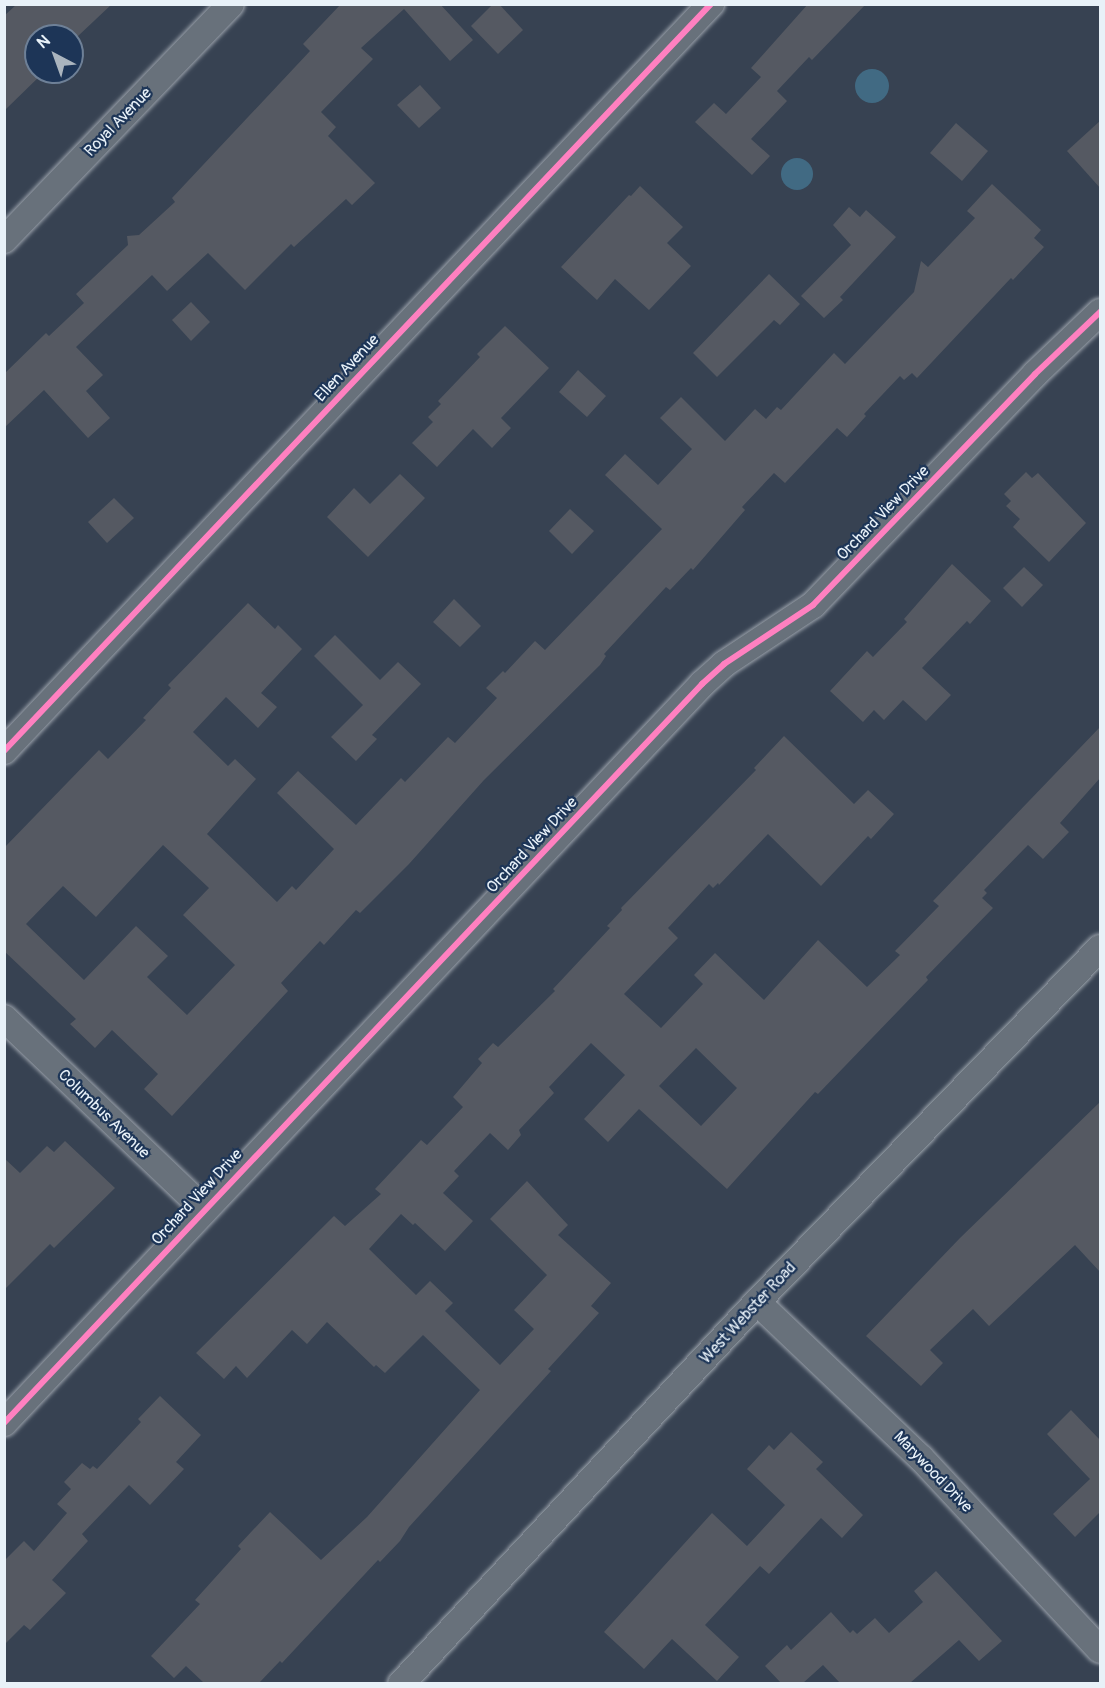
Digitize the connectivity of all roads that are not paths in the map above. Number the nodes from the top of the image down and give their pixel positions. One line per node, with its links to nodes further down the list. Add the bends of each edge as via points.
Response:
1 (231, 4): 3 (street, Royal Avenue)
2 (711, 4): 5 (street, Ellen Avenue)
3 (4, 240)
4 (1101, 312): 8 (street, Orchard View Drive, via 1035,374 813,606 724,664 702,684)
5 (4, 751)
6 (1101, 948): 9 (street, West Webster Road)
7 (4, 1018): 8 (street, Columbus Avenue)
8 (204, 1209): 10 (street, Orchard View Drive)
9 (757, 1302): 11 (street, Marywood Drive, via 921,1458); 12 (street, West Webster Road)
10 (4, 1423)
11 (1101, 1650)
12 (401, 1683)

